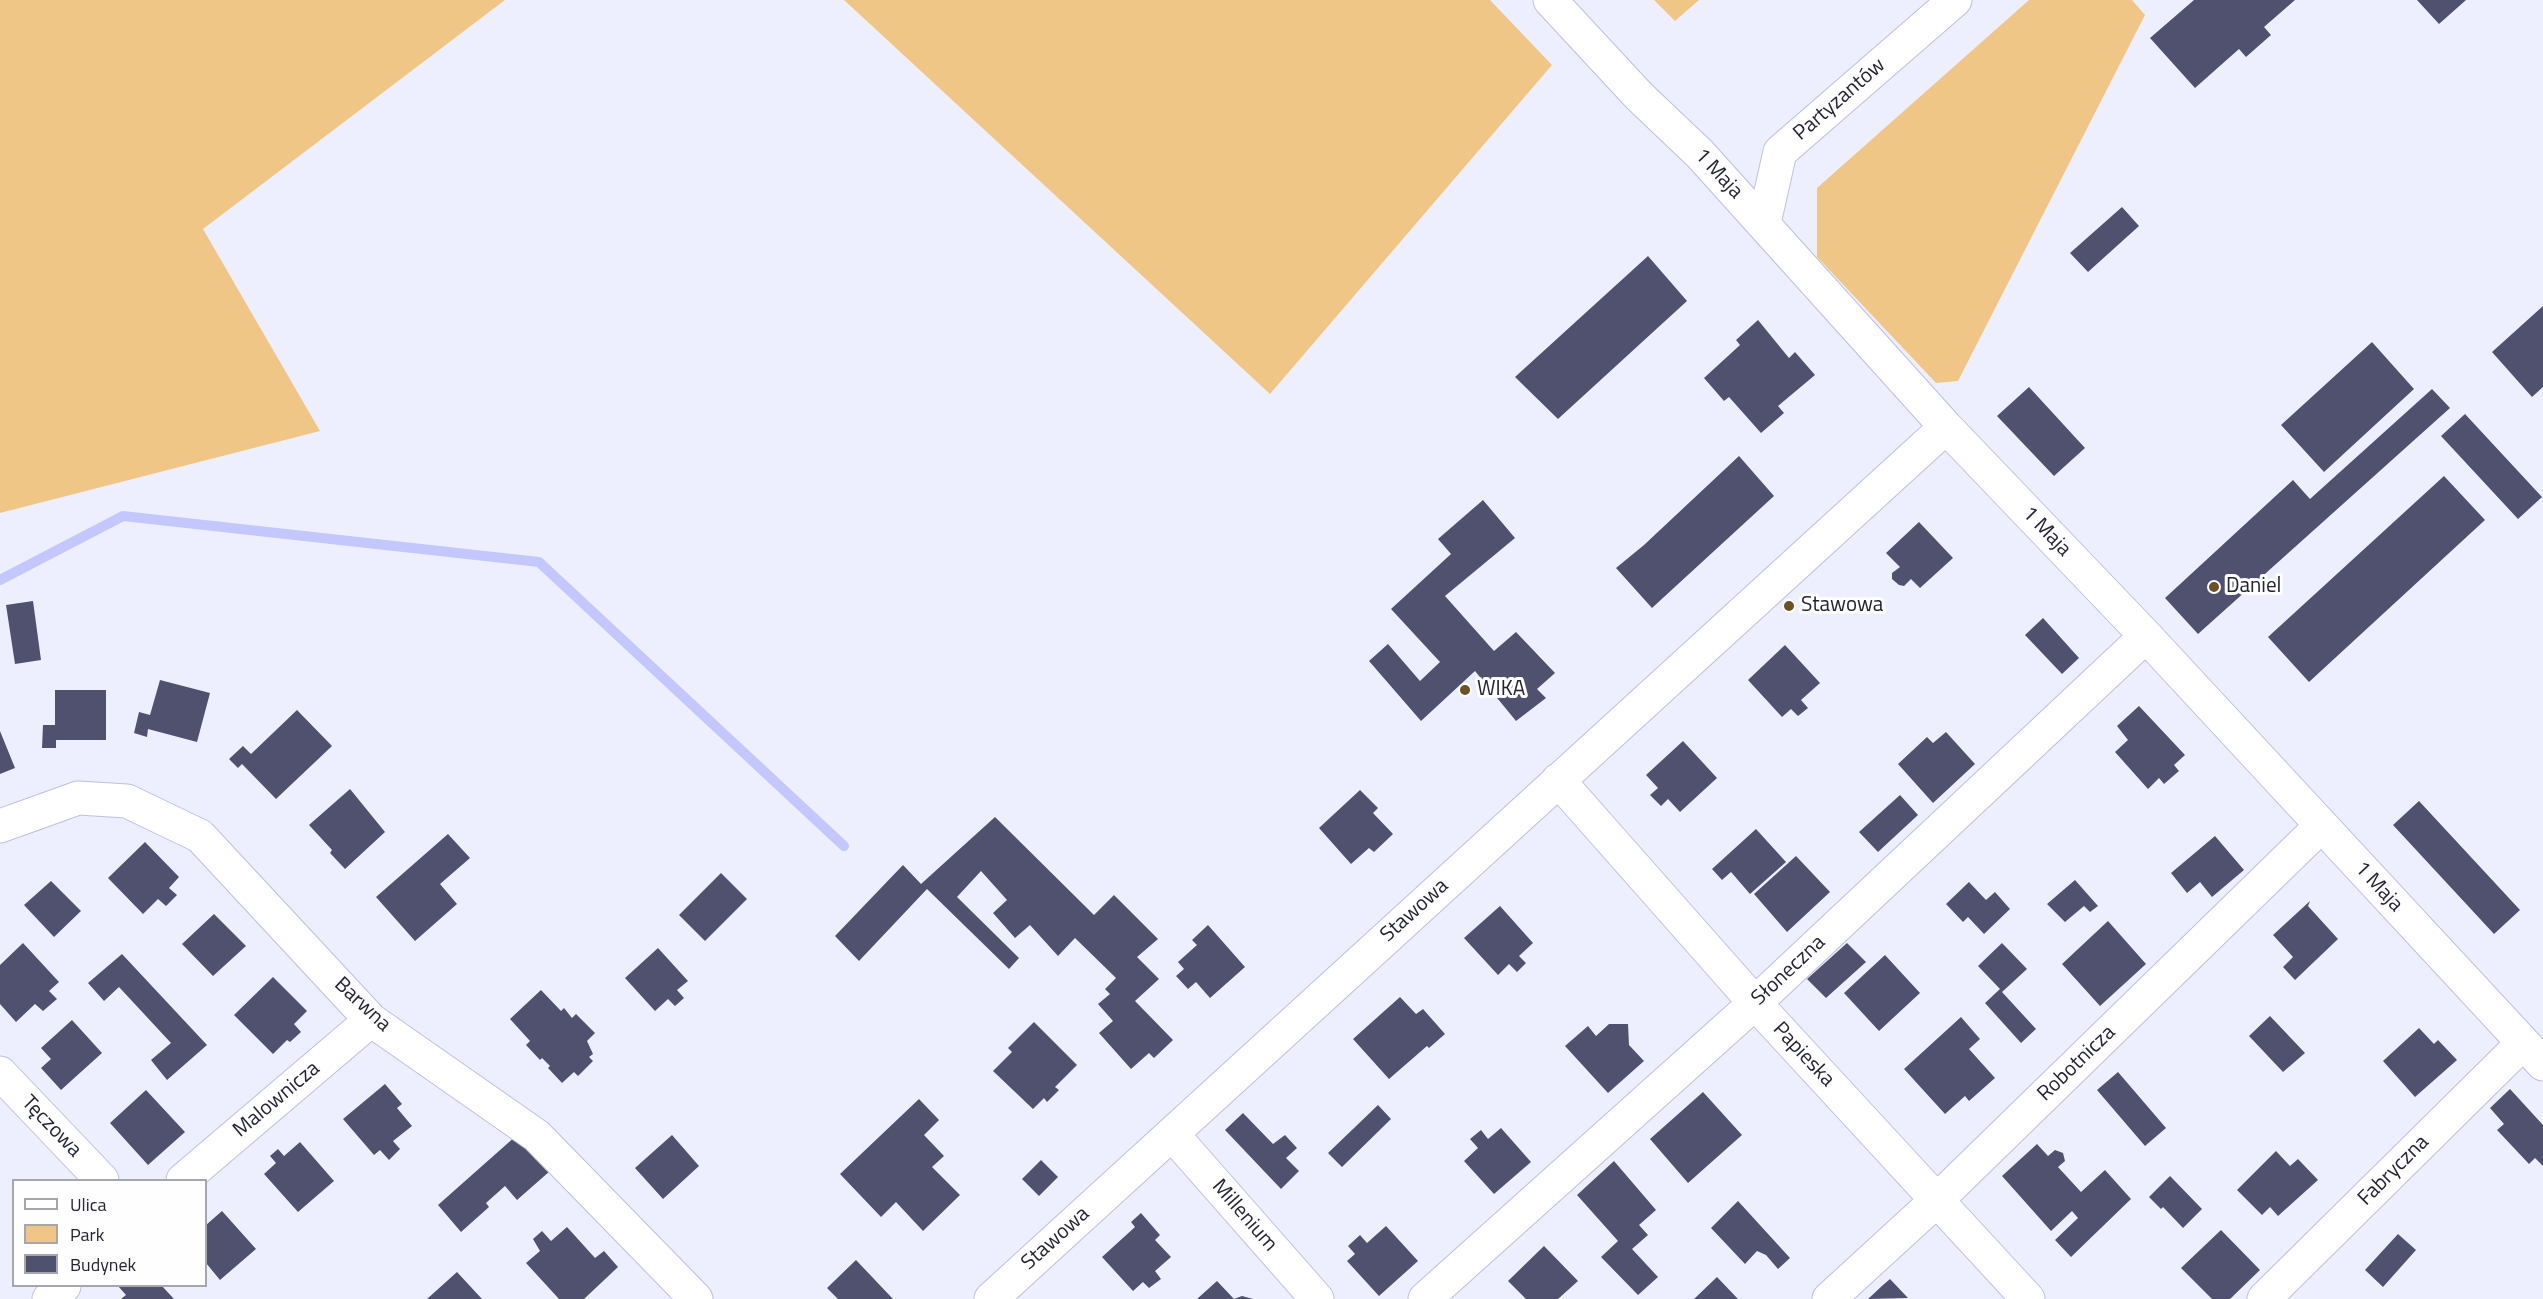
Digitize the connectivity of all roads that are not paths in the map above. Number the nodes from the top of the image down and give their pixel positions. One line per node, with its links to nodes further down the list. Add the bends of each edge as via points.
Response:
1 (1550, 0): 3 (street, 1 Maja)
2 (1955, 0): 3 (street, Partyzantów, via 1780,152)
3 (1764, 223): 4 (street, 1 Maja)
4 (1946, 427): 5 (street, 1 Maja); 6 (street, Stawowa)
5 (2146, 636): 8 (street, 1 Maja); 9 (street, Słoneczna)
6 (1558, 780): 9 (street, Papieska); 13 (street, Stawowa)
7 (0, 826): 10 (street, Barwna, via 78,798 127,801 200,836)
8 (2321, 826): 11 (street, 1 Maja); 16 (street, Robotnicza)
9 (1755, 1003): 16 (street, Papieska); 22 (street, Słoneczna)
10 (371, 1020): 15 (street, Malownicza); 19 (street, Barwna, via 537,1136)
11 (2533, 1054): 25 (street, Fabryczna)
12 (0, 1074): 14 (street, Tęczowa)
13 (1172, 1134): 20 (street, Stawowa); 21 (street, Millenium)
14 (101, 1179)
15 (184, 1179)
16 (1937, 1200): 23 (street, Robotnicza); 24 (street, Papieska)
17 (63, 1287): 18 (street)
18 (49, 1299)
19 (696, 1299)
20 (991, 1299)
21 (1317, 1299)
22 (1425, 1299)
23 (1829, 1299)
24 (2028, 1299)
25 (2264, 1299)

